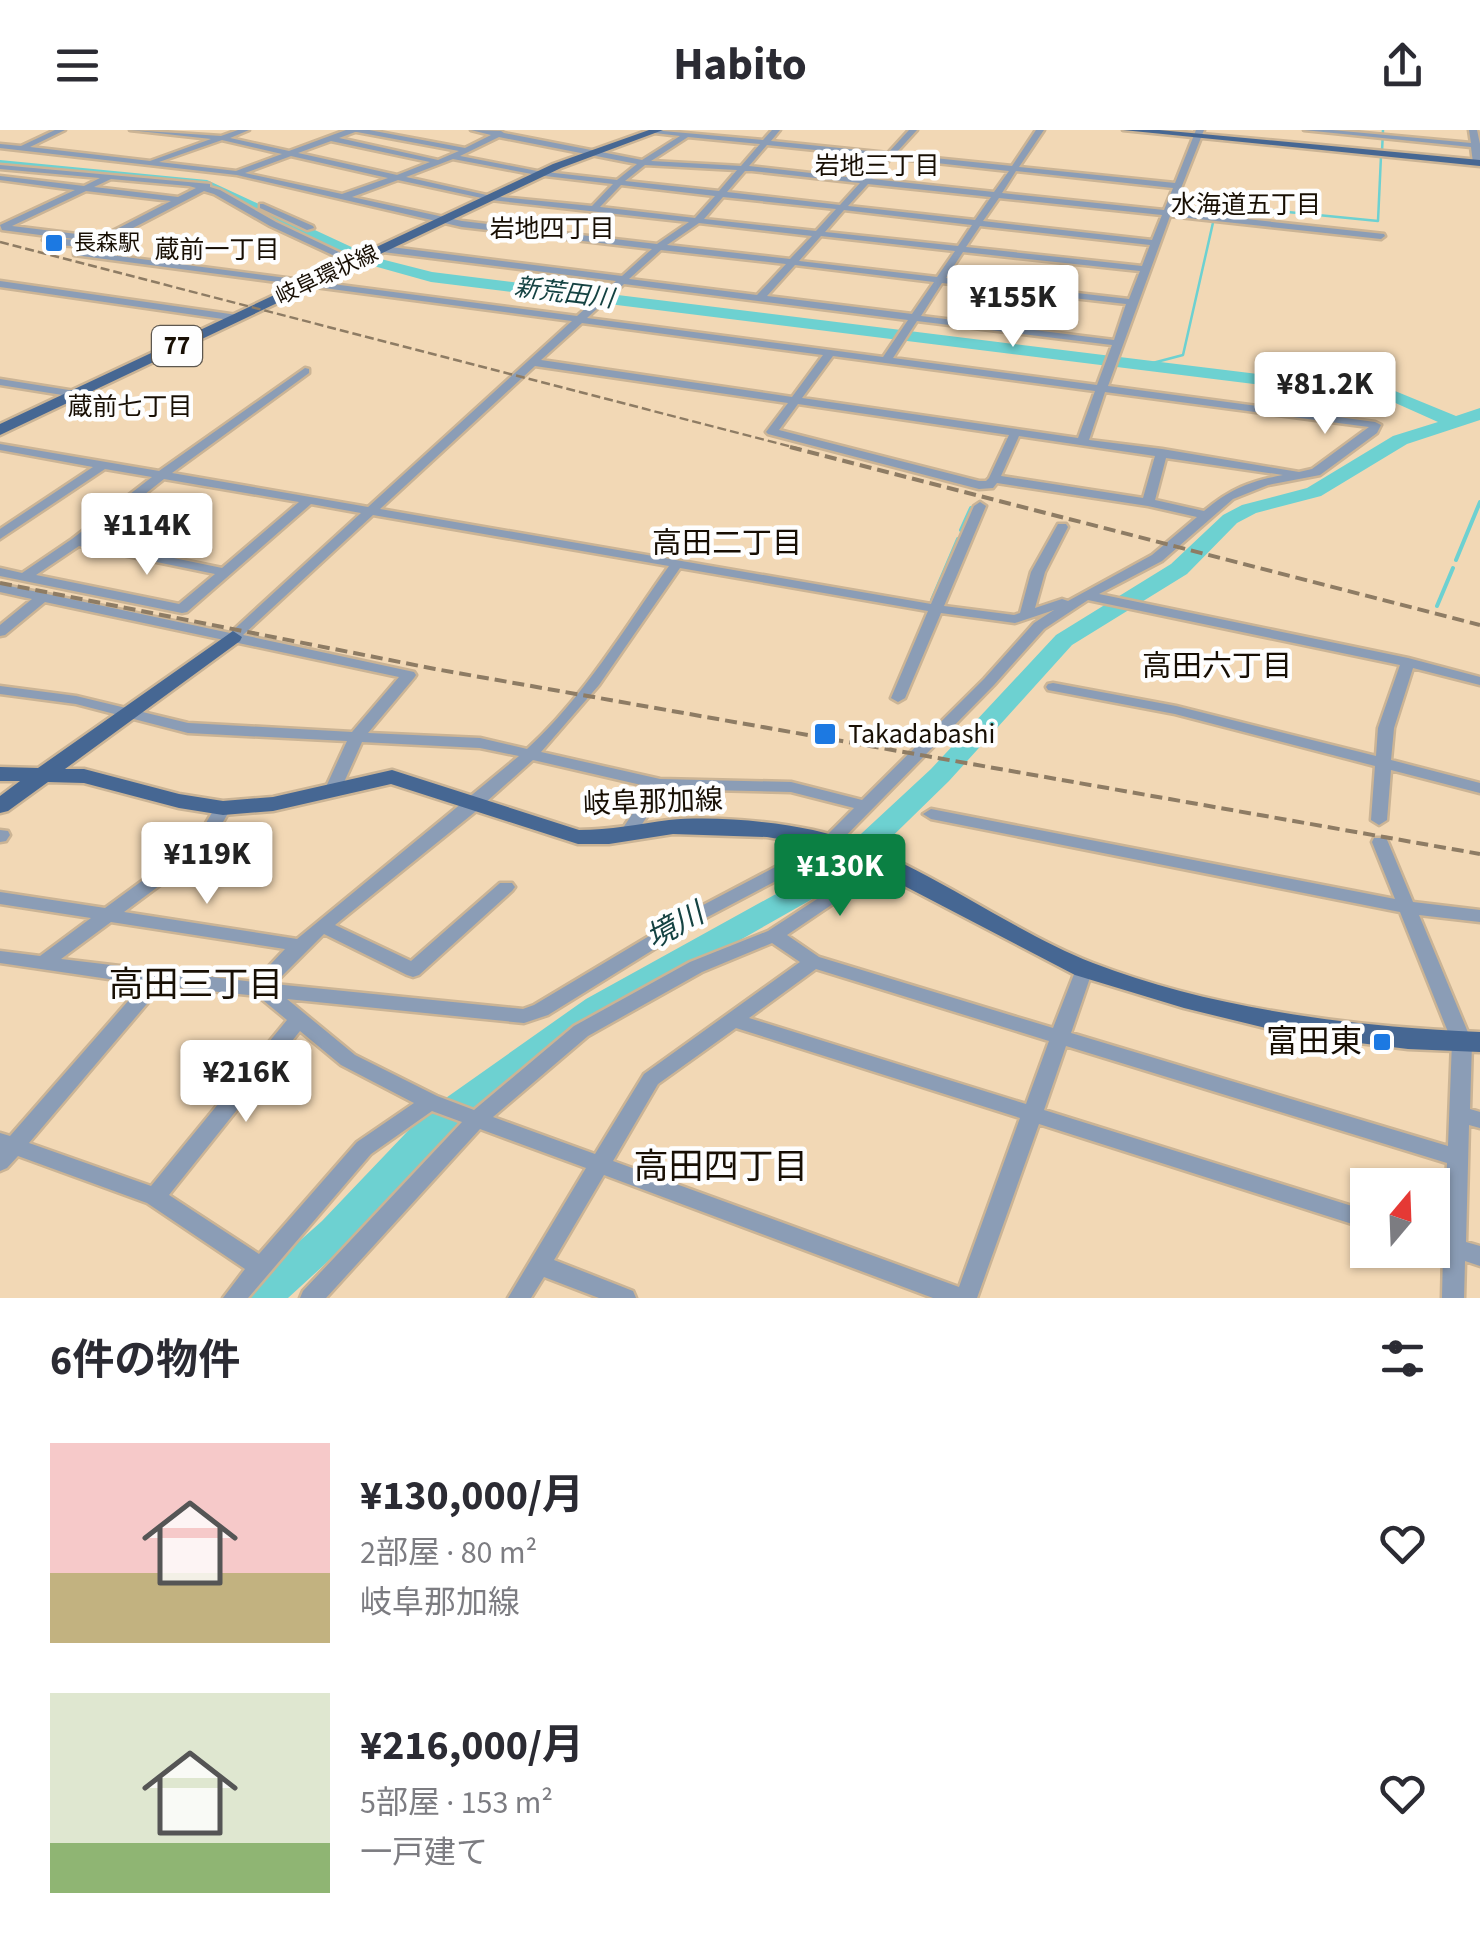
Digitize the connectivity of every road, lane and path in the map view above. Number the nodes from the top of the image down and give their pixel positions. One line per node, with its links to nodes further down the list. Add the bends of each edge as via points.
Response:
1 (62, 130): 23 (street)
2 (134, 130): 18 (street)
3 (245, 130): 18 (street)
4 (355, 130): 19 (street); 24 (street)
5 (475, 130): 15 (street)
6 (509, 130): 15 (street)
7 (776, 130): 20 (street)
8 (912, 130): 28 (street)
9 (1040, 130): 37 (street)
10 (1128, 130): 14 (main road)
11 (1308, 130): 17 (street)
12 (1473, 130): 21 (street)
13 (652, 131): 16 (street); 27 (main road, 岐阜環状線 / 77)
14 (1198, 133): 26 (main road); 46 (street)
15 (499, 134): 24 (street); 27 (street)
16 (686, 135): 20 (street); 33 (street)
17 (1385, 135): 21 (street); 26 (street)
18 (221, 138): 25 (street); 31 (street)
19 (330, 138): 25 (street); 32 (street)
20 (762, 143): 28 (street); 36 (street)
21 (1477, 145): 34 (street)
22 (0, 146): 23 (street)
23 (22, 148): 30 (street); 31 (street)
24 (466, 150): 29 (street)
25 (292, 152): 38 (street); 41 (street)
26 (1386, 154): 34 (main road)
27 (594, 156): 33 (street); 39 (main road, 岐阜環状線 / 77)
28 (888, 156): 37 (street); 43 (street)
29 (452, 157): 32 (street); 39 (street)
30 (0, 158)
31 (150, 162): 38 (street); 40 (street)
32 (438, 162): 41 (street)
33 (645, 163): 36 (street); 44 (street)
34 (1479, 163)
35 (0, 167): 40 (street)
36 (741, 168): 43 (street); 48 (street)
37 (1012, 169): 46 (street); 49 (street)
38 (237, 172): 45 (street); 50 (street)
39 (542, 174): 44 (street); 51 (main road, 岐阜環状線 / 77)
40 (111, 176): 45 (street); 47 (street)
41 (399, 176): 50 (street); 51 (street)
42 (0, 178): 47 (street)
43 (865, 181): 49 (street); 53 (street)
44 (619, 183): 48 (street); 54 (street)
45 (208, 185): 52 (street); 66 (street); 66 (street)
46 (1177, 186): 55 (street)
47 (84, 189): 52 (street); 61 (street, via 2,227)
48 (720, 194): 53 (street); 56 (street)
49 (995, 195): 55 (street); 58 (street)
50 (343, 197): 57 (street)
51 (491, 198): 54 (street); 57 (main road, 岐阜環状線 / 77)
52 (179, 200): 61 (street)
53 (840, 208): 58 (street); 59 (street)
54 (594, 209): 56 (street)
55 (1166, 213): 60 (street); 62 (street)
56 (698, 220): 59 (street); 63 (street)
57 (442, 221): 63 (street); 65 (main road, 岐阜環状線 / 77)
58 (975, 223): 62 (street); 64 (street)
59 (816, 233): 64 (street); 67 (street)
60 (1381, 236)
61 (101, 240): 72 (street, via 77,253)
62 (1154, 243): 68 (street)
63 (660, 246): 67 (street); 70 (street)
64 (958, 248): 68 (street); 69 (street)
65 (383, 249): 66 (main road, 岐阜環状線 / 77); 70 (street)
66 (362, 258): 72 (main road, 岐阜環状線 / 77)
67 (790, 262): 69 (street); 75 (street)
68 (1144, 268): 76 (street)
69 (938, 279): 76 (street); 78 (street)
70 (623, 280): 75 (street); 79 (street)
71 (0, 284): 73 (street)
72 (308, 284): 77 (main road, 岐阜環状線 / 77); 79 (street)
73 (14, 286): 74 (street); 77 (street)
74 (0, 293)
75 (760, 298): 78 (street)
76 (1132, 302): 80 (street)
77 (237, 318): 87 (main road, 岐阜環状線 / 77)
78 (914, 318): 80 (street); 82 (street)
79 (579, 320): 81 (street); 83 (street)
80 (1117, 343): 86 (street)
81 (830, 353): 82 (street); 88 (street)
82 (886, 360): 86 (street)
83 (532, 362): 88 (street); 101 (street)
84 (305, 370): 96 (street)
85 (0, 382): 87 (street)
86 (1102, 389): 91 (street); 95 (street, via 1375,426 1316,472)
87 (76, 394): 89 (main road, 岐阜環状線 / 77)
88 (796, 400): 90 (street); 97 (street, via 772,432 980,485)
89 (0, 430)
90 (1016, 431): 91 (street); 97 (street)
91 (1083, 441): 93 (street)
92 (0, 447): 94 (street)
93 (1162, 452): 95 (street); 99 (street)
94 (103, 465): 96 (street); 104 (street)
95 (1298, 474): 102 (street, via 1229,496)
96 (161, 475): 98 (street); 105 (street)
97 (994, 479): 99 (street)
98 (309, 500): 101 (street); 108 (street)
99 (1148, 502): 102 (street)
100 (980, 506): 113 (street)
101 (370, 511): 106 (street); 116 (street)
102 (1204, 515): 111 (street, via 1179,543)
103 (1062, 527): 114 (street, via 1038,572)
104 (0, 535)
105 (77, 542): 108 (street); 109 (street)
106 (678, 564): 113 (street); 124 (street, via 585,695)
107 (0, 572): 109 (street)
108 (225, 572): 109 (street, via 182,609)
109 (24, 577)
110 (0, 588): 112 (street)
111 (1092, 596): 114 (street); 117 (street); 133 (street, via 1039,626)
112 (42, 597): 115 (street); 116 (street)
113 (938, 608): 114 (street, via 1015,620); 121 (street)
114 (1031, 615)
115 (0, 632)
116 (233, 637): 122 (main road); 123 (street, via 409,676)
117 (1408, 662): 118 (street); 125 (street, via 1392,699)
118 (1480, 681)
119 (1053, 687): 125 (street)
120 (0, 690): 122 (street)
121 (898, 698)
122 (133, 712): 123 (street, via 188,728); 127 (main road)
123 (356, 736): 124 (street, via 480,742); 130 (street)
124 (531, 753): 128 (street); 131 (street)
125 (1384, 761): 129 (street); 136 (street)
126 (0, 774): 127 (main road)
127 (46, 775): 132 (main road); 134 (main road, 岐阜那加線, via 84,776)
128 (660, 784): 133 (street, via 790,788); 137 (street)
129 (1480, 788)
130 (334, 789): 131 (main road, 岐阜那加線, via 392,777); 134 (main road, 岐阜那加線)
131 (476, 804): 137 (main road, 岐阜那加線, via 578,836); 146 (street)
132 (0, 806)
133 (864, 806): 139 (street)
134 (223, 808): 144 (street, via 201,846)
135 (931, 814): 143 (street)
136 (1380, 820)
137 (627, 834): 139 (main road, 岐阜那加線, via 726,828)
138 (1380, 842): 143 (street)
139 (836, 843): 140 (main road, 岐阜那加線); 154 (street, via 524,1016)
140 (876, 862): 147 (street); 152 (main road, 岐阜那加線)
141 (506, 887): 146 (street, via 413,970)
142 (0, 898): 144 (street)
143 (1406, 907): 145 (street); 158 (street)
144 (110, 915): 148 (street); 151 (street)
145 (1480, 916)
146 (322, 926): 148 (street)
147 (774, 935): 150 (street); 162 (street, via 696,967 581,1032)
148 (297, 945): 154 (street)
149 (0, 957): 151 (street)
150 (813, 962): 155 (street); 157 (street)
151 (42, 963): 153 (street)
152 (1084, 969): 157 (street); 158 (main road, 岐阜那加線, via 1294,1025)
153 (158, 978): 154 (street); 163 (street)
154 (260, 988): 156 (street)
155 (734, 1020): 160 (street); 165 (street, via 651,1079)
156 (296, 1021): 159 (street, via 348,1060); 166 (street)
157 (1060, 1038): 160 (street); 164 (street)
158 (1471, 1042): 161 (street)
159 (430, 1102): 162 (street); 172 (street, via 364,1148)
160 (1034, 1114): 167 (street); 177 (street)
161 (1470, 1117): 164 (street)
162 (475, 1120): 165 (street); 174 (street)
163 (5, 1150): 166 (street)
164 (1459, 1158): 169 (street)
165 (598, 1166): 171 (street); 177 (street)
166 (156, 1197): 172 (street)
167 (1350, 1214)
168 (1450, 1246): 169 (street)
169 (1457, 1248): 170 (street); 178 (street)
170 (1480, 1256)
171 (540, 1264): 175 (street); 176 (street)
172 (261, 1267): 173 (street)
173 (234, 1298)
174 (311, 1298)
175 (519, 1298)
176 (625, 1298)
177 (963, 1298)
178 (1453, 1298)

